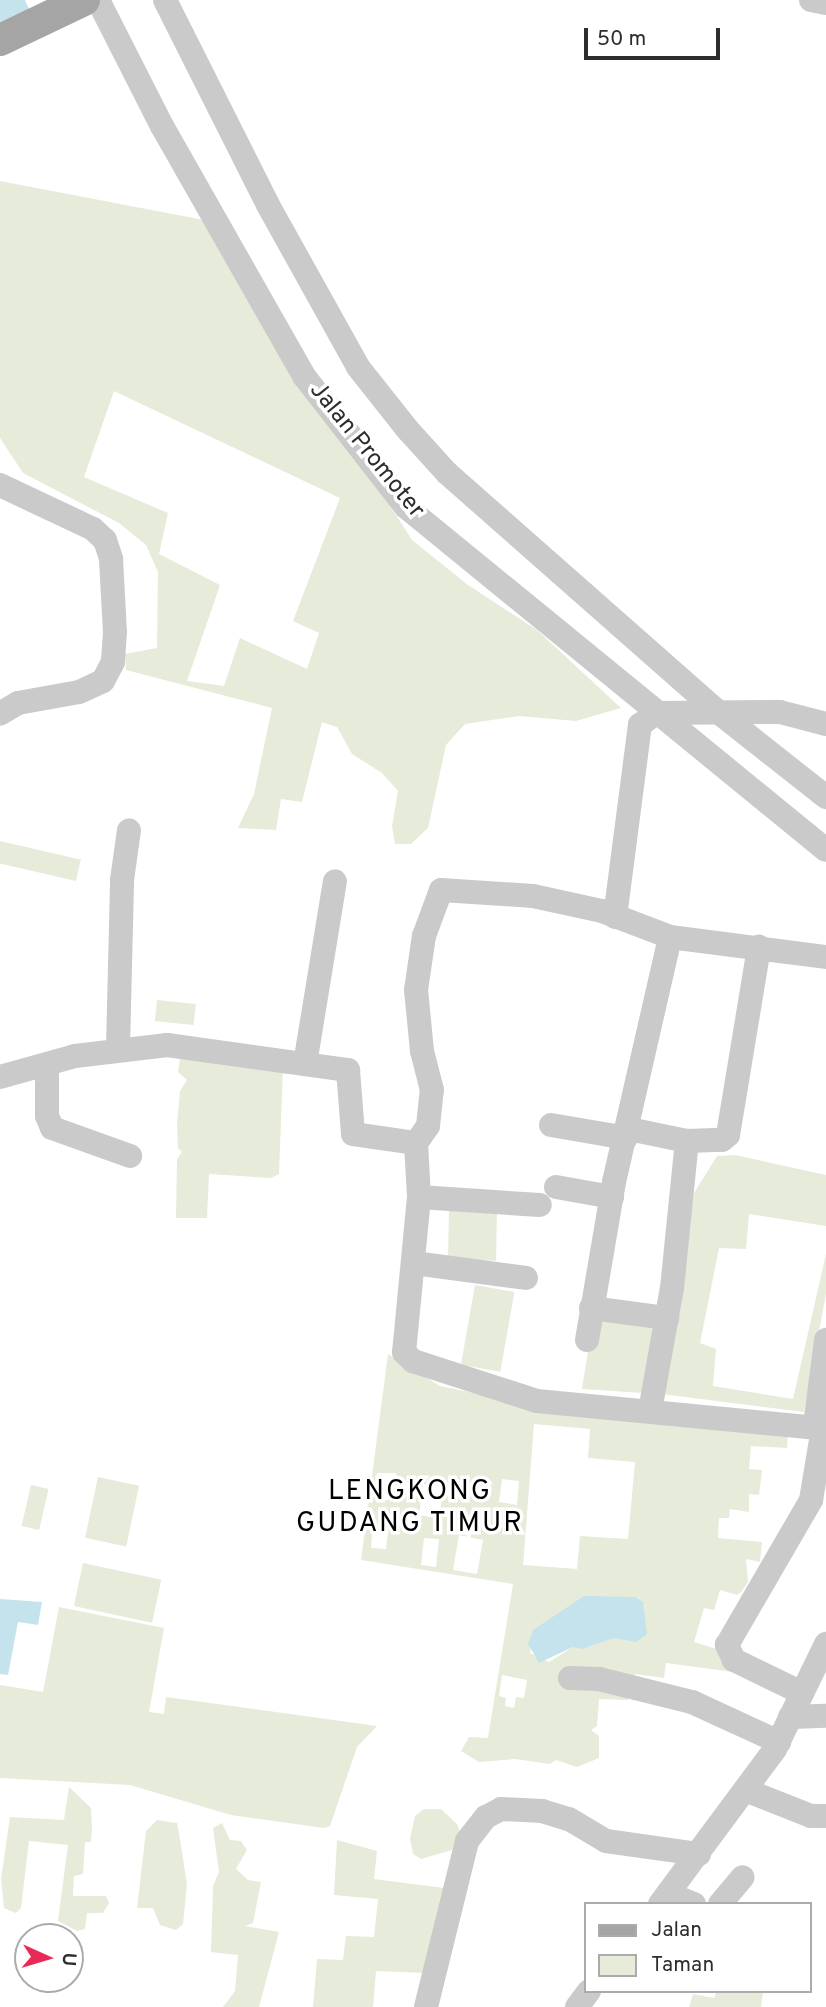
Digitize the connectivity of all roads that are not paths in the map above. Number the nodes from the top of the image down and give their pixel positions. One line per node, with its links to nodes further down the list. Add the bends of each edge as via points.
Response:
1 (84, 0): 6 (main road)
2 (98, 0): 10 (street, Jalan Promoter, via 162,125 304,376 355,443 406,507)
3 (165, 0): 9 (street, Jalan Promoter, via 268,205 358,367 446,473)
4 (811, 0): 5 (street)
5 (826, 3)
6 (47, 10): 7 (main road)
7 (0, 40)
8 (0, 485): 11 (street, via 93,529 106,540 115,632 113,662 103,681 79,692 18,703)
9 (717, 711): 10 (street); 12 (street, via 780,712); 13 (street, Jalan Promoter)
10 (656, 713): 15 (street, Jalan Promoter); 17 (street, via 640,725)
11 (0, 714)
12 (826, 724)
13 (826, 797)
14 (129, 830): 21 (street, via 121,880)
15 (826, 850)
16 (335, 881): 22 (street)
17 (615, 917): 18 (street); 28 (street, via 533,896 441,890 424,936 416,990 422,1051 432,1090 428,1126)
18 (670, 937): 19 (street); 26 (street)
19 (759, 947): 20 (street); 27 (street, via 728,1135 722,1140)
20 (826, 957)
21 (118, 1048): 22 (street, via 167,1045); 23 (street)
22 (305, 1064): 28 (street, via 348,1070 353,1134)
23 (47, 1065): 24 (street); 29 (street, via 47,1116 52,1128)
24 (0, 1077)
25 (551, 1125): 26 (street)
26 (628, 1133): 27 (street); 31 (street)
27 (687, 1141): 35 (street)
28 (416, 1143): 30 (street)
29 (130, 1156)
30 (419, 1197): 31 (street); 32 (street)
31 (612, 1197): 34 (street)
32 (414, 1263): 33 (street); 38 (street, via 404,1352 413,1361 537,1401)
33 (526, 1278)
34 (591, 1308): 35 (street); 36 (street)
35 (667, 1318): 38 (street)
36 (587, 1340)
37 (826, 1340): 39 (street)
38 (650, 1410): 39 (street)
39 (821, 1427): 42 (street, via 811,1500 727,1645 734,1660)
40 (826, 1644): 42 (street)
41 (570, 1678): 45 (street, via 599,1679 692,1702)
42 (802, 1693): 44 (street)
43 (826, 1716): 44 (street)
44 (790, 1717): 45 (street)
45 (779, 1742): 46 (street)
46 (748, 1791): 47 (street, via 811,1816); 48 (street)
47 (826, 1816)
48 (699, 1854): 50 (street); 53 (street, via 606,1841 569,1819 542,1811 501,1809 486,1817 467,1842)
49 (743, 1877): 52 (street)
50 (665, 1899): 51 (street)
51 (682, 1902)
52 (722, 1902)
53 (426, 2007)

